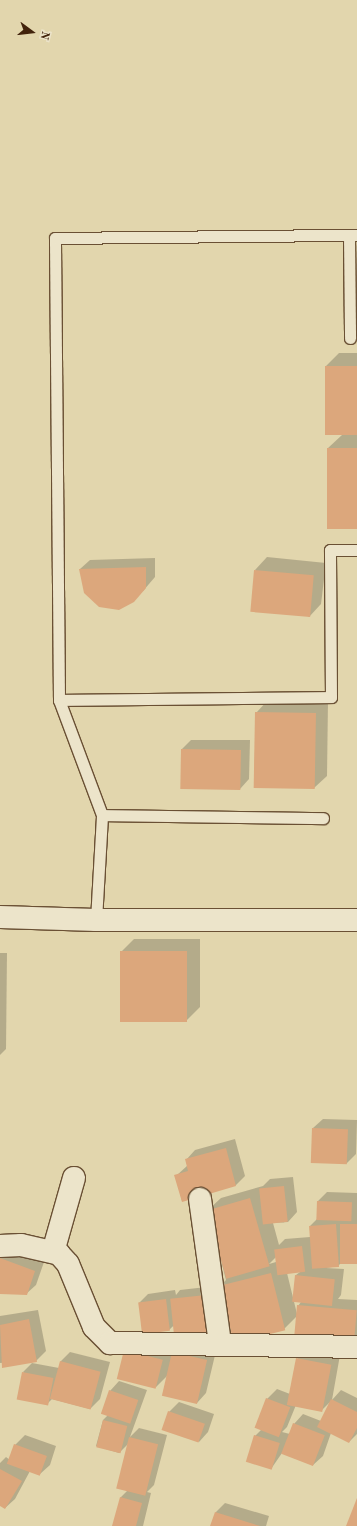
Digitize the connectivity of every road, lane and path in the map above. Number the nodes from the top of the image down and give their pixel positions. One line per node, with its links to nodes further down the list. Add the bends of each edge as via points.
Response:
1 (353, 236): 2 (lane); 4 (lane, via 56,238)
2 (350, 338)
3 (357, 550): 4 (lane, via 330,550 331,697)
4 (59, 700): 5 (lane)
5 (102, 815): 6 (lane); 8 (lane)
6 (323, 818)
7 (0, 917): 8 (street)
8 (96, 920): 9 (street)
9 (357, 920)
10 (74, 1178): 13 (street)
11 (200, 1199): 14 (street)
12 (0, 1246): 13 (street, via 21,1245)
13 (52, 1252): 14 (street, via 59,1254 68,1264 94,1327 110,1343)
14 (220, 1344): 15 (street)
15 (357, 1347)

